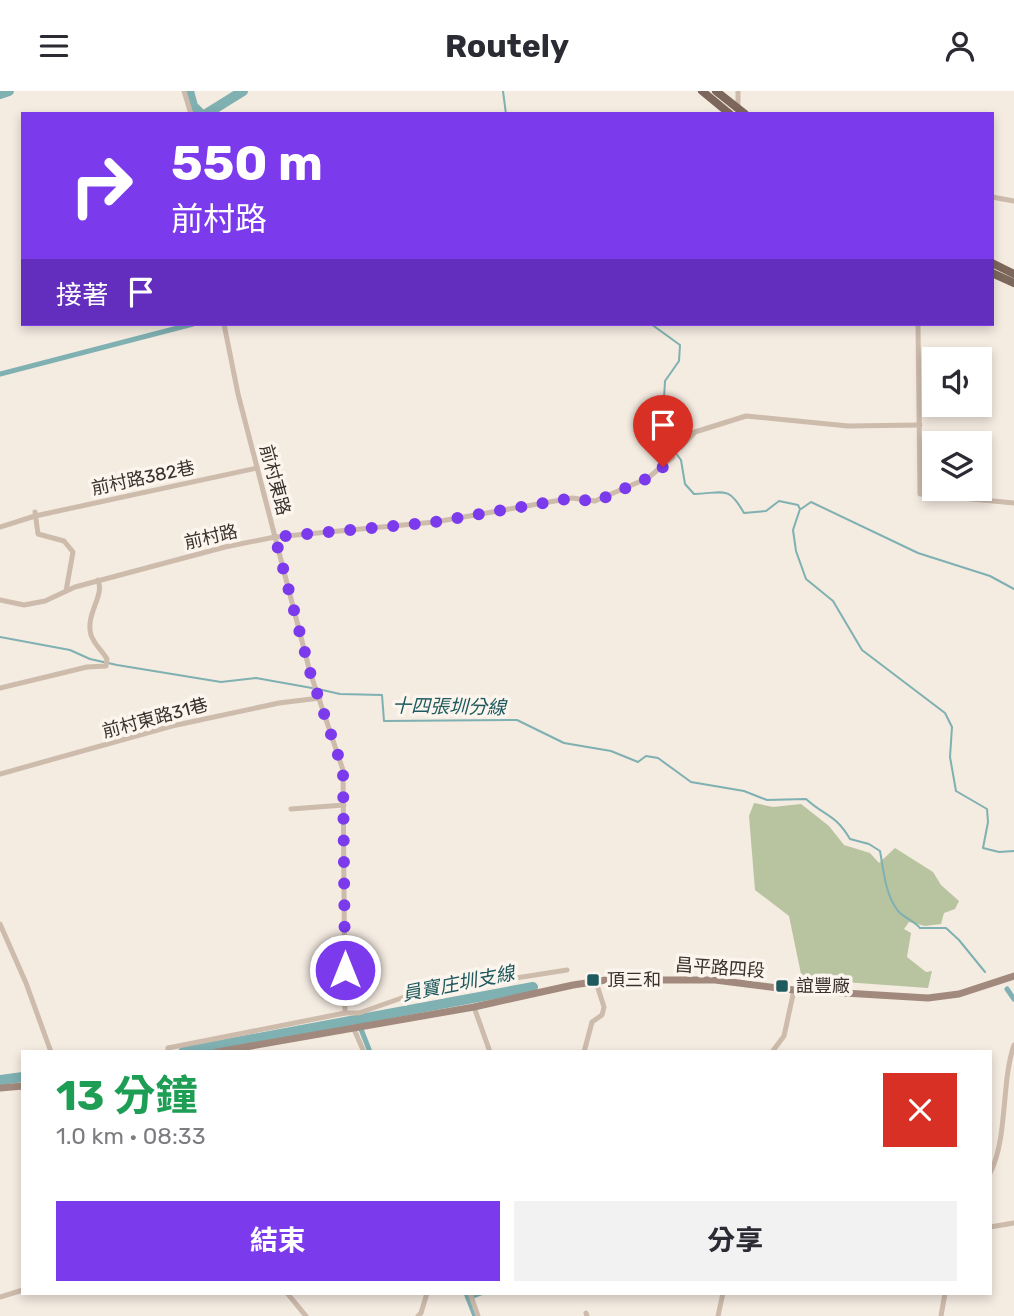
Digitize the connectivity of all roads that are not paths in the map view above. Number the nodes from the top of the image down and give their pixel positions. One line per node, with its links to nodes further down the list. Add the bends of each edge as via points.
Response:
1 (184, 91): 6 (street)
2 (702, 91): 7 (main road)
3 (716, 91): 5 (main road)
4 (738, 91): 5 (street)
5 (741, 111)
6 (190, 112)
7 (728, 112)
8 (994, 197): 9 (street)
9 (1014, 201)
10 (994, 264): 12 (main road)
11 (994, 274): 13 (main road)
12 (1014, 274)
13 (1014, 283)
14 (224, 326): 19 (street, 前村東路)
15 (918, 326): 16 (street)
16 (920, 425): 17 (street, via 848,426 746,416 695,432); 20 (street, via 920,493)
17 (681, 447)
18 (673, 457): 23 (street, 前村路, via 648,478 595,502 572,498 435,522)
19 (257, 468): 21 (street, 前村路382巷); 23 (street, 前村東路)
20 (1014, 503)
21 (35, 514): 22 (street, 前村路382巷); 25 (street, via 38,534 64,541 73,552)
22 (0, 527)
23 (275, 537): 24 (street, 前村路); 28 (street, 前村東路)
24 (98, 580): 25 (street, 前村路); 27 (street, via 89,626 97,649 107,659 106,666)
25 (65, 592): 26 (street, 前村路, via 24,605)
26 (0, 600)
27 (0, 688)
28 (320, 698): 29 (street, 前村東路31巷, via 172,726); 30 (street, 前村東路, via 343,770)
29 (0, 774)
30 (344, 804): 31 (street); 40 (street, 前村東路)
31 (291, 809)
32 (0, 924): 33 (street)
33 (6, 937): 34 (street); 44 (street)
34 (0, 944)
35 (568, 970): 40 (street, via 413,995 359,1013)
36 (1014, 975): 38 (street, 昌平路四段, via 959,994 928,998)
37 (596, 982): 38 (street, 昌平路四段, via 700,979); 39 (street, 昌平路四段); 48 (street, via 603,1015 592,1022)
38 (794, 990): 49 (street, via 784,1036)
39 (474, 1007): 41 (street, 昌平路四段); 47 (street)
40 (345, 1013): 45 (street)
41 (353, 1027): 43 (street, 昌平路四段); 46 (street)
42 (1014, 1045): 52 (street, via 998,1159)
43 (247, 1049)
44 (50, 1050)
45 (168, 1050)
46 (363, 1050)
47 (489, 1050)
48 (585, 1050)
49 (774, 1050)
50 (21, 1086): 51 (street)
51 (0, 1088)
52 (992, 1170)
53 (1014, 1223): 54 (street)
54 (992, 1227)
55 (21, 1291): 61 (street)
56 (289, 1295): 62 (street)
57 (426, 1295): 63 (street)
58 (471, 1295): 64 (street)
59 (723, 1295): 65 (street)
60 (945, 1295): 66 (street)
61 (0, 1297)
62 (306, 1316)
63 (418, 1316)
64 (478, 1316)
65 (718, 1316)
66 (942, 1316)

